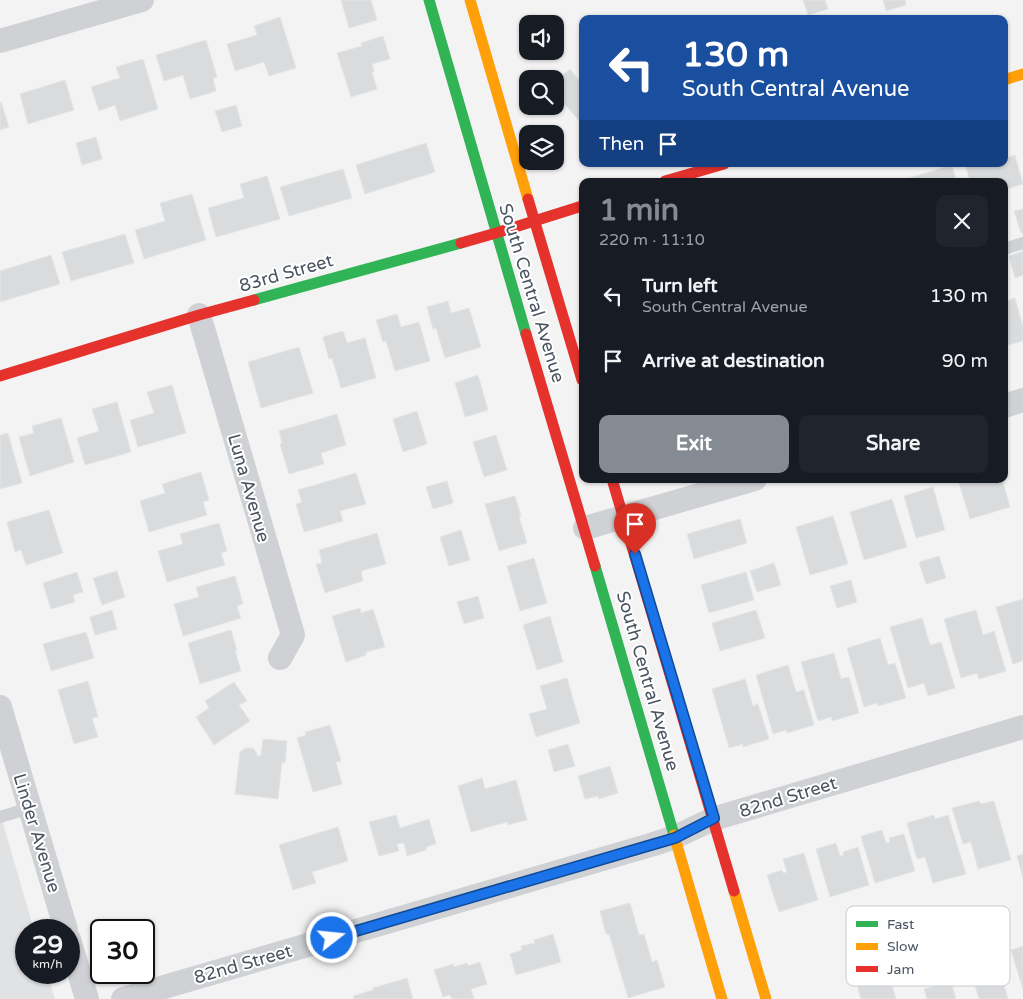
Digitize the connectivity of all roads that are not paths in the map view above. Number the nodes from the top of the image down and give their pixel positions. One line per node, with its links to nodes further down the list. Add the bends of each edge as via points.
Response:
1 (142, 0): 4 (street)
2 (429, 0): 11 (street, South Central Avenue)
3 (470, 0): 10 (street, South Central Avenue)
4 (0, 41)
5 (1023, 74): 6 (street)
6 (1008, 79)
7 (714, 167): 8 (street)
8 (675, 178)
9 (579, 207): 10 (street, 83rd Street)
10 (534, 220): 11 (street, 83rd Street); 15 (street, South Central Avenue)
11 (496, 233): 14 (street, 83rd Street); 22 (street, South Central Avenue)
12 (1023, 243): 13 (lane)
13 (1008, 248)
14 (199, 316): 16 (street, 83rd Street); 23 (street, Luna Avenue, via 292,635)
15 (579, 370)
16 (0, 376)
17 (1023, 400): 18 (street)
18 (1008, 405)
19 (613, 483): 21 (street, South Central Avenue)
20 (741, 483): 21 (street)
21 (624, 517): 22 (street); 28 (street, South Central Avenue)
22 (584, 528): 29 (street, South Central Avenue)
23 (280, 658)
24 (0, 707): 26 (street, Linder Avenue)
25 (1023, 727): 28 (street, 82nd Street)
26 (30, 808): 27 (lane); 30 (street, Linder Avenue)
27 (0, 817)
28 (714, 818): 29 (street, 82nd Street); 35 (street, South Central Avenue)
29 (675, 838): 33 (street, 82nd Street); 34 (street, South Central Avenue)
30 (63, 919)
31 (80, 976): 32 (street)
32 (87, 999)
33 (123, 999)
34 (722, 999)
35 (766, 999)

